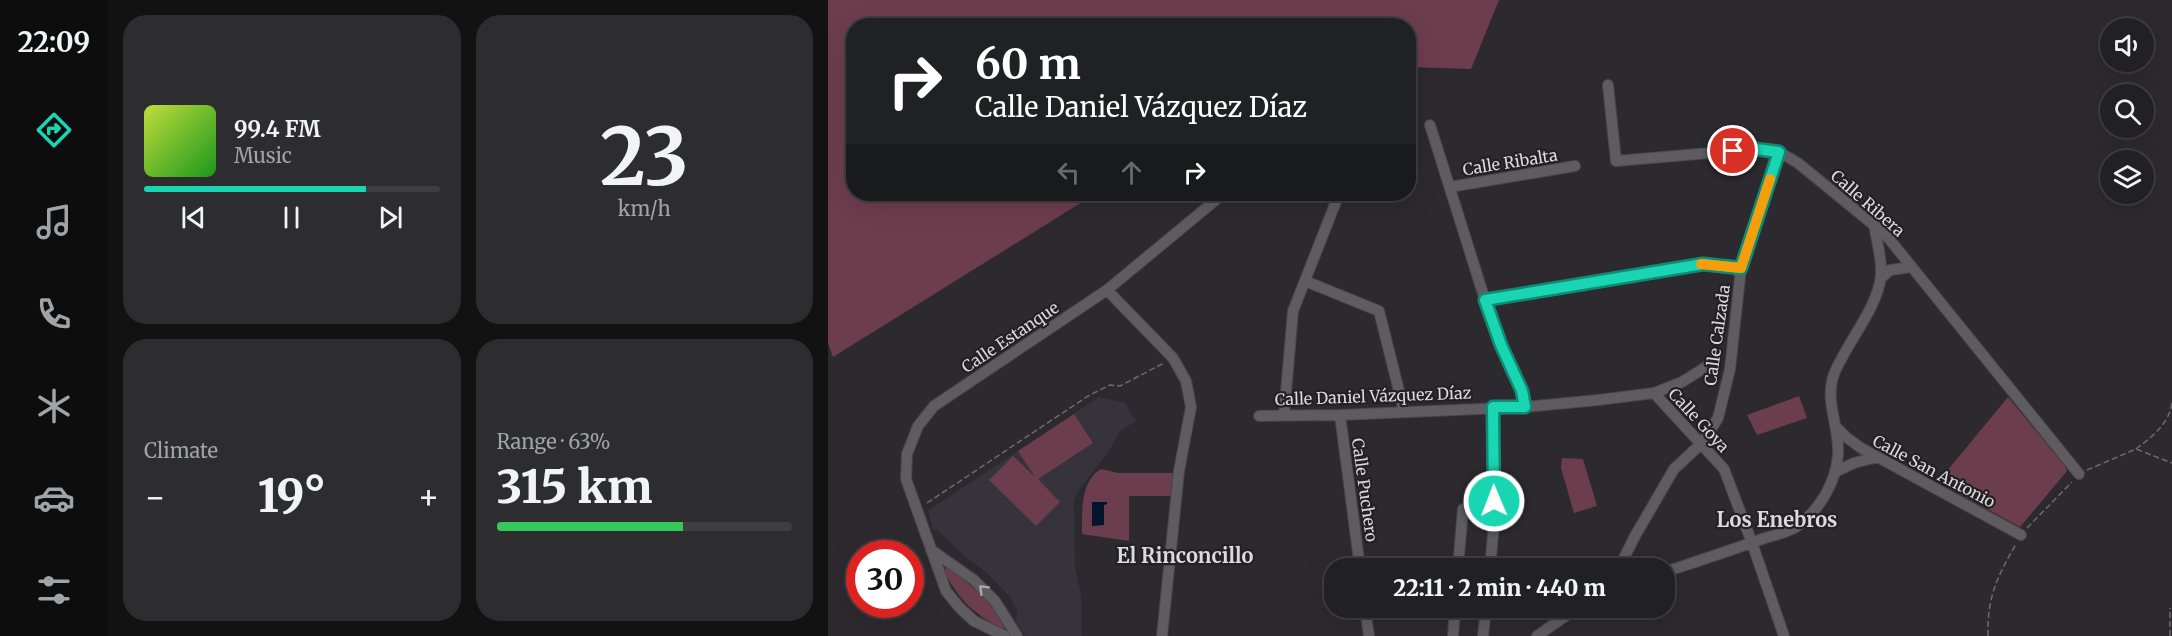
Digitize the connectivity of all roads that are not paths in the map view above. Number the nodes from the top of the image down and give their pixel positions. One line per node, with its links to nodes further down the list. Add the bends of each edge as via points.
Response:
1 (1608, 84): 3 (street, Calle Ribera, via 1616,161 1756,149)
2 (1430, 125): 5 (street)
3 (1779, 152): 8 (street, Calle Ribera); 10 (street, Calle Calzada)
4 (1575, 166): 5 (street, Calle Ribalta)
5 (1450, 187): 14 (street)
6 (1215, 201): 13 (street, Calle Estanque)
7 (1336, 201): 12 (street)
8 (1874, 225): 9 (street, Calle Ribera); 11 (street)
9 (1912, 267): 11 (street, via 1890,270); 27 (street, Calle Ribera)
10 (1741, 268): 14 (street, via 1703,264); 24 (street, Calle Calzada, via 1730,369 1718,418)
11 (1881, 278): 23 (street, via 1833,376 1830,391)
12 (1305, 281): 19 (street, via 1379,311); 20 (street, via 1293,311)
13 (1107, 290): 31 (street, Calle Estanque, via 933,406 918,426 907,454 906,479); 43 (street, via 1173,358 1186,381 1191,407 1179,471)
14 (1485, 300): 18 (street)
15 (1709, 365): 16 (street, Calle Goya)
16 (1654, 393): 18 (street, Calle Goya); 24 (street, Calle Goya)
17 (1493, 407): 18 (street, Calle Daniel Vázquez Díaz); 19 (street, Calle Daniel Vázquez Díaz); 34 (street)
18 (1525, 407)
19 (1404, 411): 21 (street, Calle Daniel Vázquez Díaz)
20 (1284, 415): 21 (street, Calle Daniel Vázquez Díaz); 22 (street, Calle Daniel Vázquez Díaz)
21 (1340, 415): 32 (street, Calle Puchero)
22 (1259, 416)
23 (1837, 428): 25 (street, Calle San Antonio, via 1845,438); 26 (street)
24 (1702, 443): 30 (street, Calle Goya, via 1724,469); 35 (street, Calle Calzada, via 1674,469)
25 (1877, 457): 26 (street); 29 (street, Calle San Antonio)
26 (1837, 471): 30 (street, via 1815,510 1797,527)
27 (2079, 474)
28 (1463, 510): 33 (street)
29 (2021, 535)
30 (1752, 543): 36 (street); 48 (street, Calle Goya)
31 (931, 550): 41 (street, Calle Estanque, via 946,591 959,608 974,621); 42 (street, one-way to 31, via 995,601 974,580)
32 (1359, 558)
33 (1459, 558)
34 (1491, 558)
35 (1624, 558)
36 (1675, 569)
37 (1366, 618): 44 (street)
38 (1454, 618): 45 (street)
39 (1485, 618): 46 (street)
40 (1563, 618): 47 (street)
41 (1005, 636)
42 (1017, 636)
43 (1162, 636)
44 (1369, 636)
45 (1453, 636)
46 (1483, 636)
47 (1537, 636)
48 (1784, 636)

